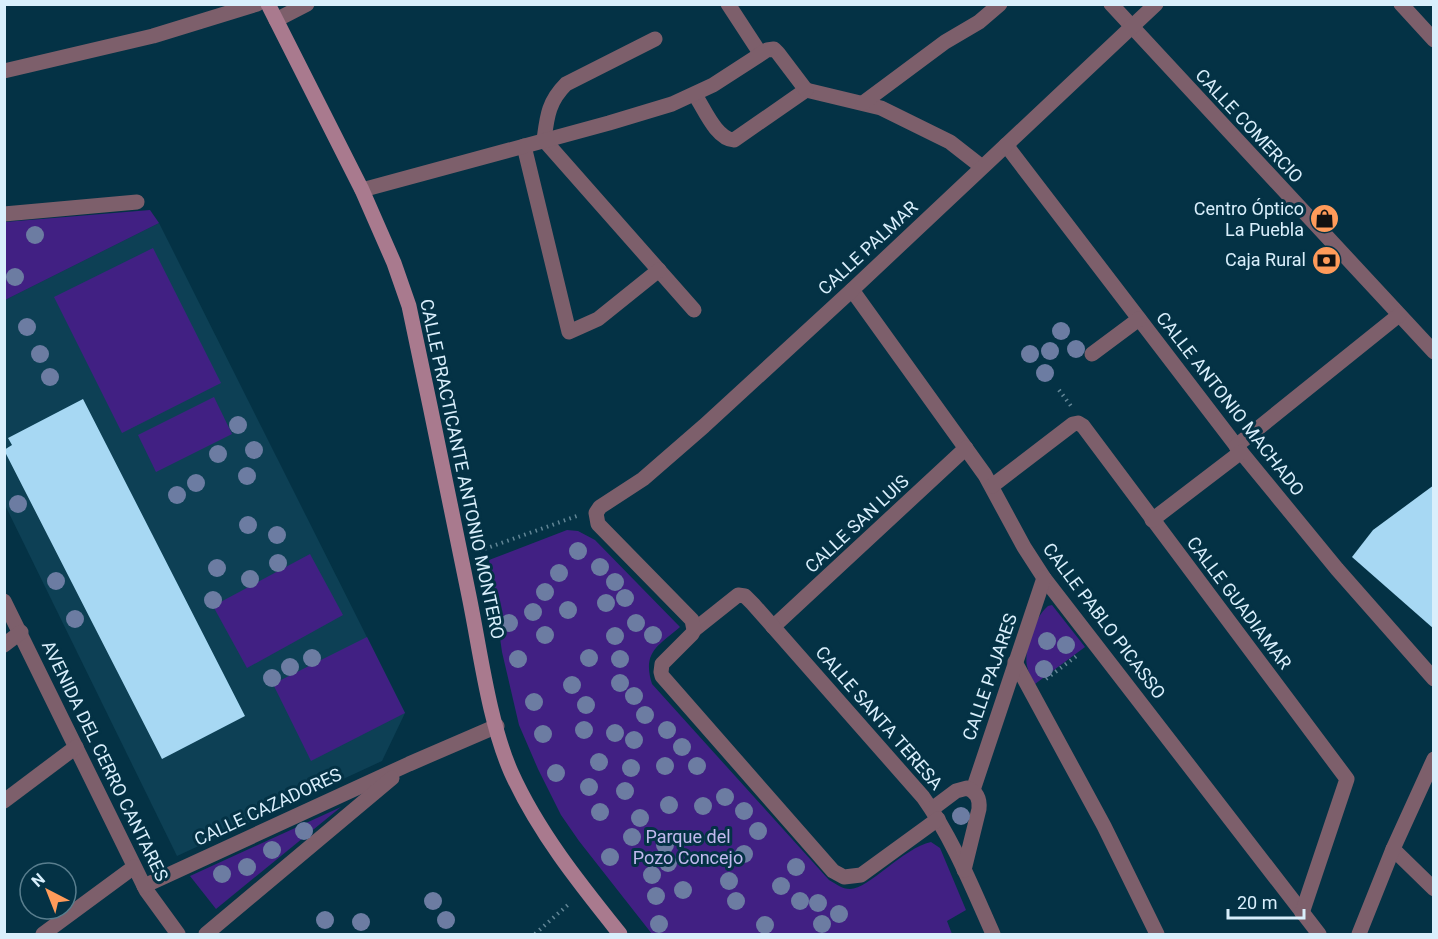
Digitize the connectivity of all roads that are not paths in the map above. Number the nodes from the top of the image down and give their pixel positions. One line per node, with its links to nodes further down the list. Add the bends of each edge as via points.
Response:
1 (257, 4): 14 (street, via 153,36)
2 (268, 4): 9 (main road, CALLE PRACTICANTE ANTONIO MONTERO)
3 (307, 4): 9 (street)
4 (729, 4): 13 (street)
5 (1000, 4): 17 (street)
6 (1111, 4): 10 (street, CALLE COMERCIO)
7 (1156, 4): 10 (street, CALLE PALMAR)
8 (1401, 4): 12 (street)
9 (276, 20): 22 (main road, CALLE PRACTICANTE ANTONIO MONTERO)
10 (1132, 27): 19 (street, CALLE PALMAR); 28 (street, CALLE COMERCIO)
11 (655, 39): 18 (street, via 566,84 555,94)
12 (1434, 40)
13 (760, 53): 15 (street, via 778,53); 16 (street)
14 (4, 70)
15 (806, 90): 16 (street, via 734,140 719,132); 17 (street)
16 (695, 95): 18 (street)
17 (863, 103): 21 (street, via 940,137)
18 (544, 141): 20 (street); 25 (street)
19 (1006, 145): 21 (street, CALLE PALMAR); 29 (street, CALLE ANTONIO MACHADO)
20 (524, 146): 22 (street); 25 (street, via 569,332 598,319)
21 (982, 167): 26 (street, CALLE PALMAR)
22 (362, 190): 44 (main road, CALLE PRACTICANTE ANTONIO MONTERO, via 409,306)
23 (137, 202): 24 (street)
24 (4, 214)
25 (659, 270): 27 (street)
26 (852, 290): 32 (street, CALLE PABLO PICASSO); 39 (street, CALLE PALMAR, via 672,454 596,513 601,527 689,616)
27 (694, 310)
28 (1399, 315): 30 (street, CALLE COMERCIO); 33 (street)
29 (1139, 318): 31 (street); 33 (street, CALLE ANTONIO MACHADO)
30 (1434, 352)
31 (1092, 354)
32 (966, 448): 34 (street, CALLE PABLO PICASSO); 38 (street, CALLE SAN LUIS)
33 (1239, 449): 35 (street); 43 (street, CALLE ANTONIO MACHADO, via 1336,569)
34 (992, 486): 35 (street, CALLE GUADIAMAR, via 1078,423); 36 (street, CALLE PABLO PICASSO)
35 (1152, 520): 56 (street, CALLE GUADIAMAR, via 1347,779)
36 (1044, 578): 42 (street, CALLE PAJARES); 56 (street, CALLE PABLO PICASSO)
37 (4, 601): 40 (street, AVENIDA DEL CERRO CANTARES)
38 (773, 627): 39 (street, CALLE SANTA TERESA, via 745,596 738,595); 50 (street, CALLE SANTA TERESA)
39 (694, 630): 50 (street, via 662,664 663,676 837,874 861,875)
40 (21, 632): 41 (street); 45 (street, AVENIDA DEL CERRO CANTARES)
41 (4, 645)
42 (1015, 662): 48 (street, CALLE PAJARES); 62 (street)
43 (1434, 679)
44 (497, 726): 47 (street, CALLE CAZADORES); 60 (main road, CALLE PRACTICANTE ANTONIO MONTERO, via 511,771 536,820)
45 (76, 747): 49 (street); 52 (street, AVENIDA DEL CERRO CANTARES)
46 (1434, 759): 51 (street)
47 (409, 764): 54 (street, CALLE CAZADORES); 59 (street, CALLE CAZADORES)
48 (973, 790): 50 (street, via 961,789); 53 (street, CALLE PAJARES, via 980,809)
49 (4, 801)
50 (935, 814): 53 (street, CALLE SANTA TERESA)
51 (1393, 849): 55 (street); 64 (street)
52 (134, 867): 54 (street, AVENIDA DEL CERRO CANTARES); 57 (street)
53 (964, 870): 61 (street, CALLE SANTA TERESA)
54 (144, 886): 58 (street, AVENIDA DEL CERRO CANTARES)
55 (1434, 889)
56 (1302, 913): 63 (street, CALLE PABLO PICASSO)
57 (43, 934)
58 (178, 934)
59 (206, 934)
60 (620, 934)
61 (993, 934)
62 (1157, 934)
63 (1319, 934)
64 (1359, 934)

